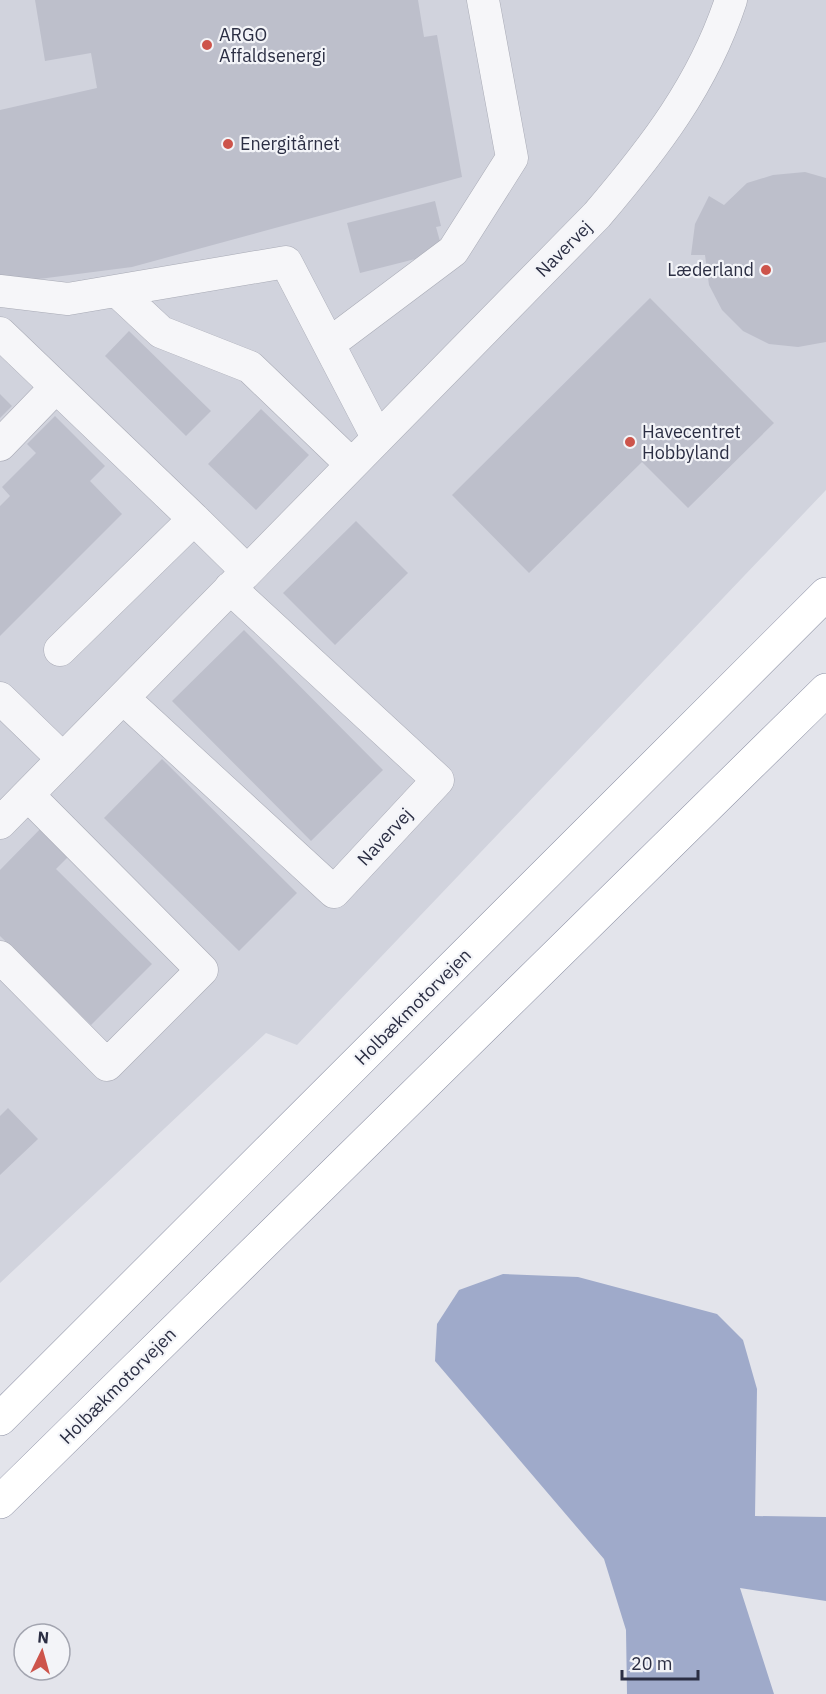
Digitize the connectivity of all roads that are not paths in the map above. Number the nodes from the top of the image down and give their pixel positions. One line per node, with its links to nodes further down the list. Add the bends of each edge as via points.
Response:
1 (483, 0): 6 (street, via 512,158 453,251)
2 (730, 0): 8 (street, Navervej, via 696,84 636,169 597,215)
3 (0, 291): 4 (street, via 68,299)
4 (117, 291): 6 (street, via 286,262); 10 (street, via 160,332 250,367)
5 (0, 333): 7 (street, Navervej)
6 (329, 344): 8 (street)
7 (56, 387): 9 (street); 11 (street, Navervej)
8 (377, 437): 10 (street, Navervej)
9 (0, 445)
10 (351, 464): 12 (street, Navervej)
11 (194, 519): 12 (street, Navervej); 14 (street)
12 (238, 580): 17 (street, Navervej); 17 (street, Navervej, via 438,780 334,892)
13 (826, 594): 22 (highway, Holbækmotorvejen)
14 (60, 650)
15 (826, 690): 23 (highway, Holbækmotorvejen)
16 (0, 698): 18 (street)
17 (123, 698): 18 (street, Navervej)
18 (63, 759): 19 (street, Navervej)
19 (28, 795): 20 (street, Navervej); 21 (street, via 202,970 107,1065)
20 (0, 823)
21 (0, 957)
22 (0, 1419)
23 (0, 1502)

